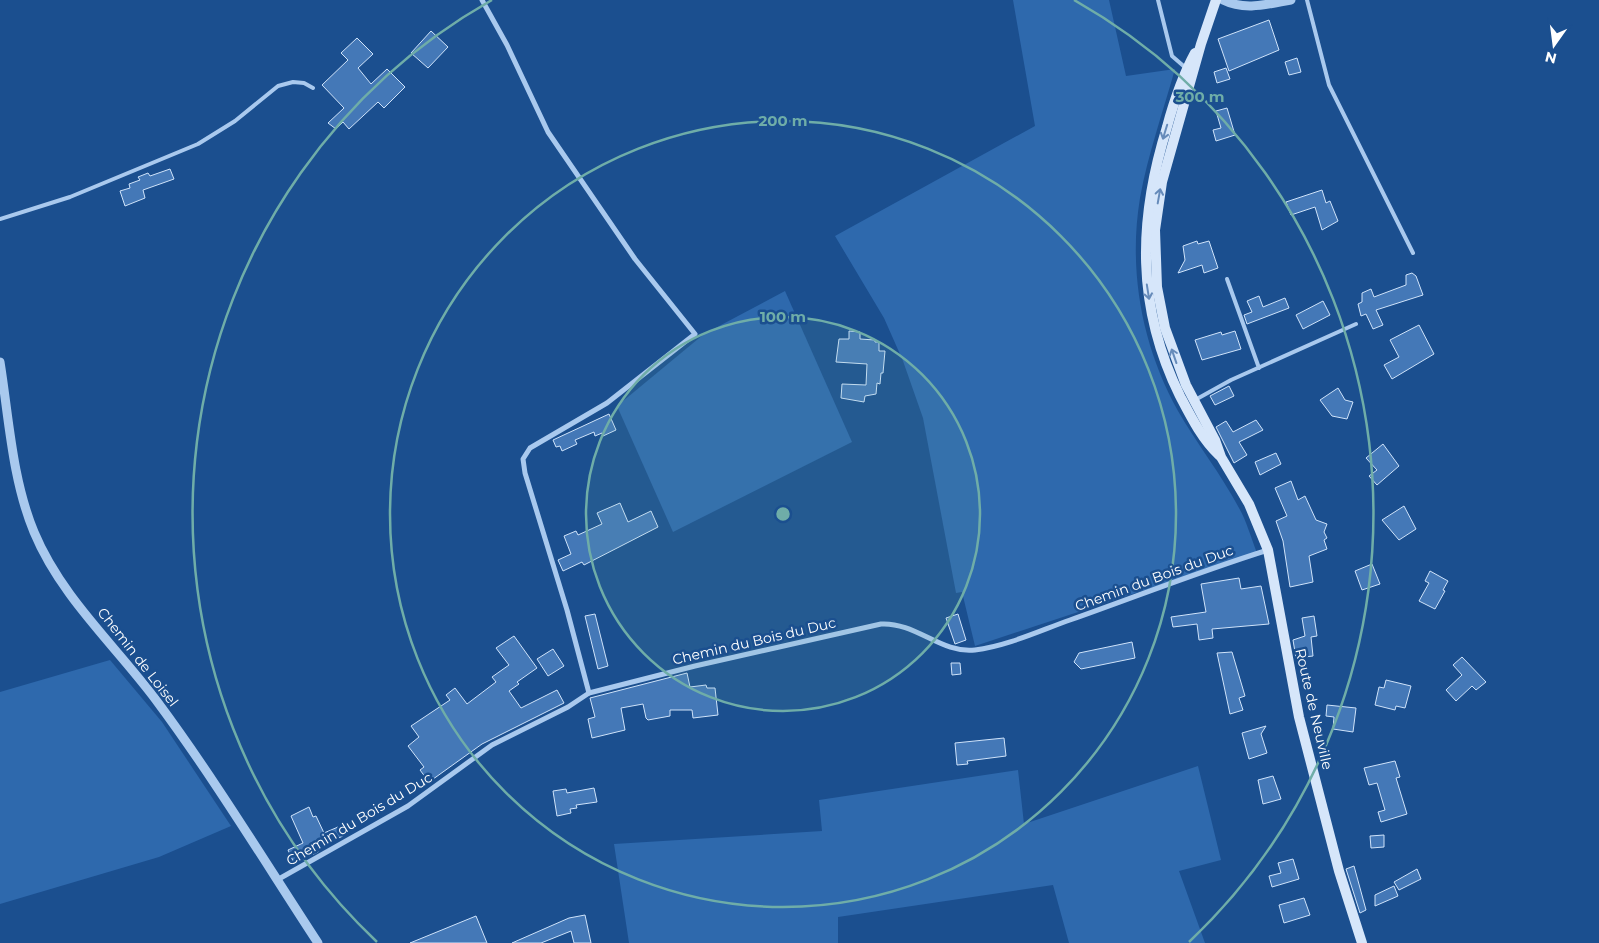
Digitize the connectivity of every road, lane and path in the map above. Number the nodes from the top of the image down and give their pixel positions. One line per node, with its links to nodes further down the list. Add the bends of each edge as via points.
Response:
1 (482, 0): 17 (street, via 508,45 548,132 635,259 695,334 607,403 536,443 523,459)
2 (1158, 0): 7 (lane, via 1172,56)
3 (1216, 0): 7 (main road, Route de Neuville)
4 (1223, 0): 5 (street, via 1233,5 1252,6)
5 (1291, 0)
6 (1307, 0): 10 (lane, via 1329,85)
7 (1190, 71): 15 (main road, Route de Neuville, via 1155,168 1147,206 1145,241 1147,287 1155,328 1168,368)
8 (313, 88): 9 (lane, via 304,83 284,83 221,131 198,144 70,197)
9 (0, 219)
10 (1412, 253)
11 (1227, 279): 14 (lane)
12 (1356, 324): 14 (lane)
13 (0, 362): 18 (street, Chemin de Loisel, via 22,496 47,558 75,599 160,706)
14 (1259, 368): 15 (lane)
15 (1189, 403): 16 (main road, Route de Neuville, via 1215,440 1221,457 1249,504)
16 (1268, 550): 17 (street, Chemin du Bois du Duc, via 976,650 954,649 910,628 881,624); 20 (main road, Route de Neuville, via 1295,703 1339,871)
17 (589, 693): 18 (street, Chemin du Bois du Duc, via 492,745 414,802)
18 (277, 880): 19 (street, Chemin de Loisel)
19 (318, 943)
20 (1362, 943)

